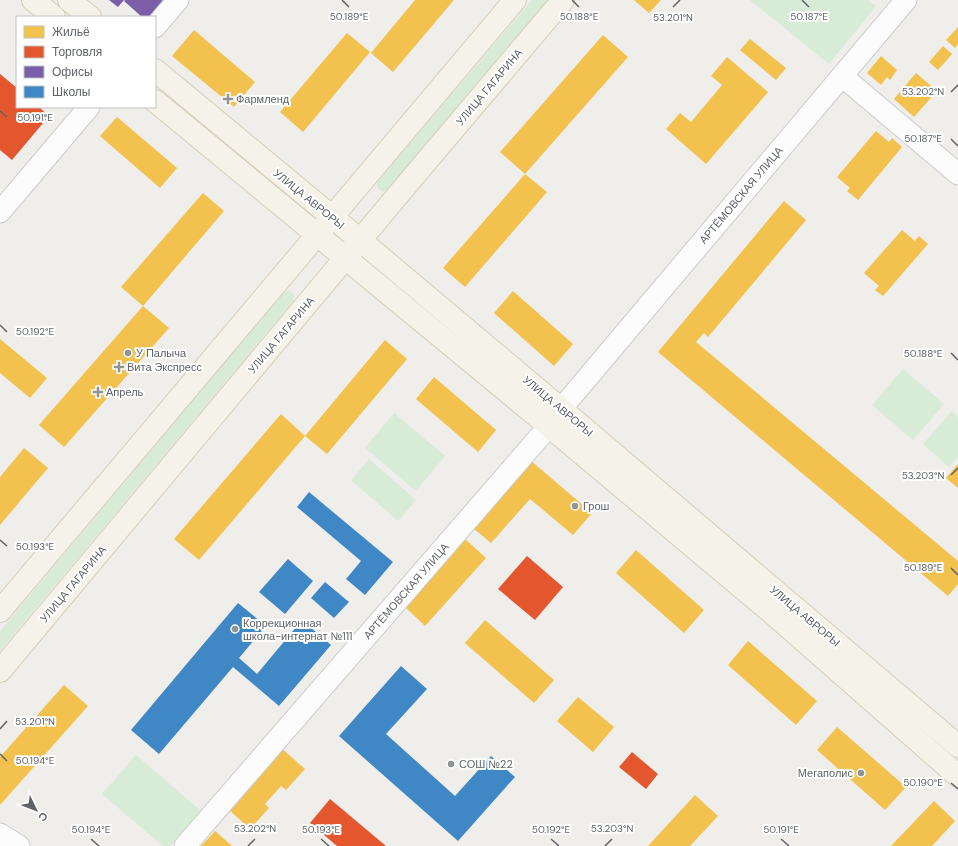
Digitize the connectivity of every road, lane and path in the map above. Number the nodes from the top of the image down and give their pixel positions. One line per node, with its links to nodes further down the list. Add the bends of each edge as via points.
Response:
1 (33, 0): 7 (main road)
2 (68, 0): 8 (main road)
3 (178, 0): 9 (street)
4 (516, 0): 16 (main road)
5 (563, 0): 18 (main road, УЛИЦА ГАГАРИНА)
6 (906, 0): 11 (street, АРТЁМОВСКАЯ УЛИЦА)
7 (53, 16)
8 (89, 16)
9 (156, 26)
10 (156, 71): 16 (main road, УЛИЦА АВРОРЫ)
11 (842, 76): 14 (street); 20 (street, АРТЁМОВСКАЯ УЛИЦА)
12 (156, 102): 17 (main road, УЛИЦА АВРОРЫ)
13 (88, 108): 15 (street)
14 (958, 174)
15 (0, 212)
16 (332, 217): 17 (main road); 18 (main road, УЛИЦА АВРОРЫ)
17 (317, 235): 19 (main road, УЛИЦА АВРОРЫ); 21 (main road)
18 (360, 240): 19 (main road, УЛИЦА ГАГАРИНА); 20 (main road, УЛИЦА АВРОРЫ)
19 (346, 258): 20 (main road, УЛИЦА АВРОРЫ); 22 (main road, УЛИЦА ГАГАРИНА)
20 (555, 417): 23 (main road, УЛИЦА АВРОРЫ); 24 (main road, УЛИЦА АВРОРЫ); 27 (street, АРТЁМОВСКАЯ УЛИЦА)
21 (0, 610)
22 (0, 671)
23 (958, 746)
24 (958, 776)
25 (0, 834): 26 (street)
26 (19, 846)
27 (185, 846)

